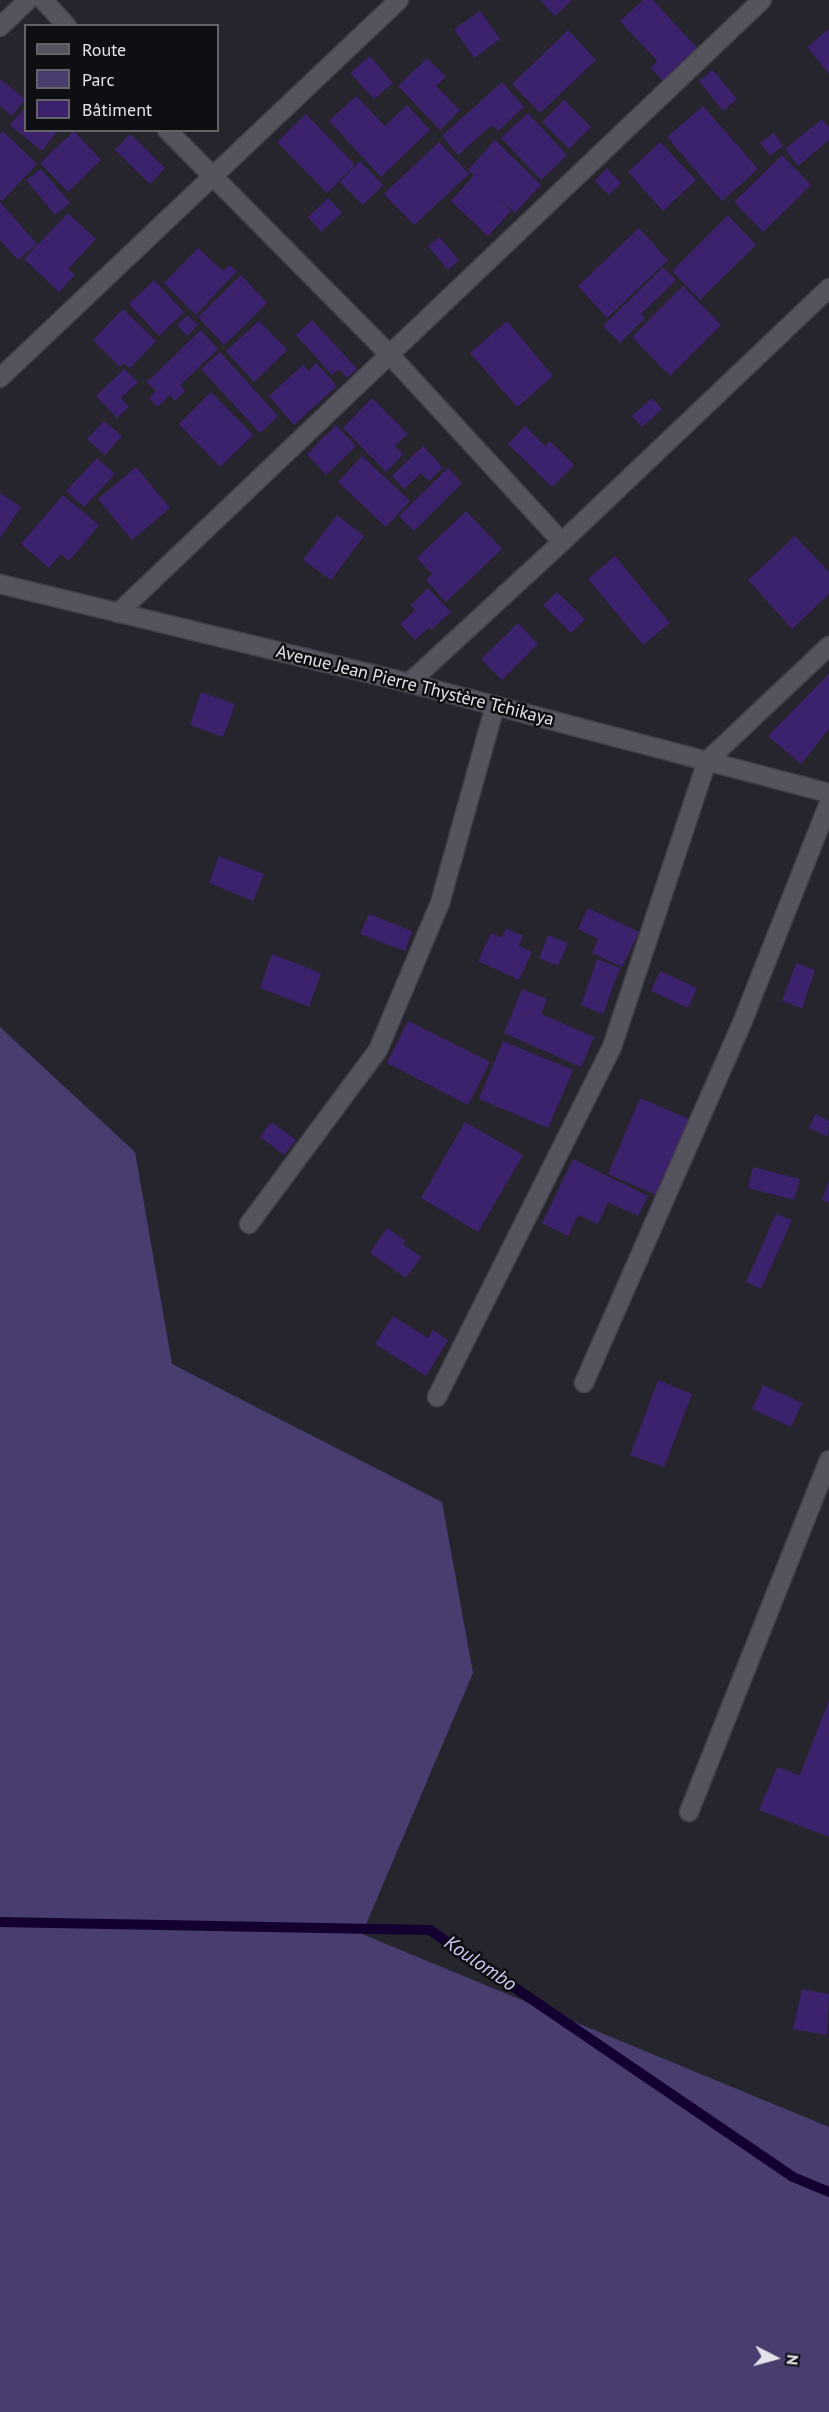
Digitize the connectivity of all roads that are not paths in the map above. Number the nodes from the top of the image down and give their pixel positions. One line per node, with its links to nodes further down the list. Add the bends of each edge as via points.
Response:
1 (28, 0): 6 (street)
2 (43, 0): 5 (street)
3 (399, 0): 8 (street)
4 (762, 0): 10 (street)
5 (65, 24)
6 (0, 27)
7 (169, 132): 8 (street)
8 (211, 177): 10 (street); 11 (street)
9 (829, 288): 12 (street)
10 (389, 354): 12 (street); 14 (street)
11 (0, 378)
12 (562, 542): 16 (street)
13 (0, 584): 14 (street, Avenue Jean Pierre Thystère Tchikaya)
14 (118, 612): 16 (street, Avenue Jean Pierre Thystère Tchikaya)
15 (829, 646): 18 (street)
16 (409, 683): 17 (street, Avenue Jean Pierre Thystère Tchikaya)
17 (495, 706): 18 (street, Avenue Jean Pierre Thystère Tchikaya); 21 (street, via 440,903 378,1050)
18 (707, 761): 19 (street, Avenue Jean Pierre Thystère Tchikaya); 23 (street, via 612,1047)
19 (829, 793)
20 (829, 804): 22 (street, via 742,1023)
21 (249, 1224)
22 (584, 1383)
23 (437, 1397)
24 (829, 1460): 25 (street)
25 (689, 1812)

